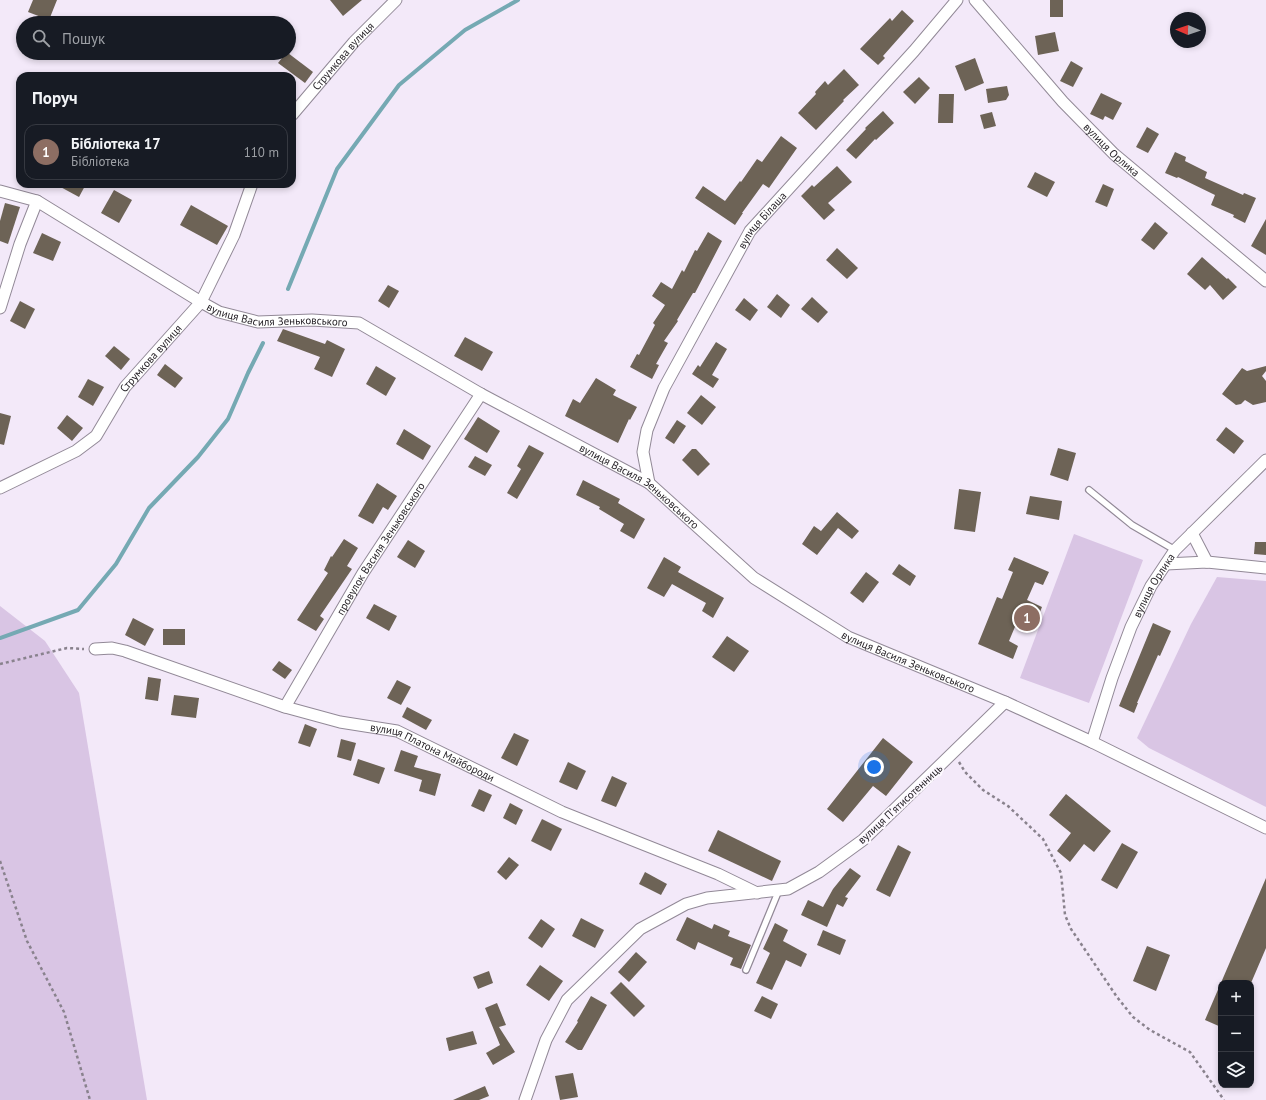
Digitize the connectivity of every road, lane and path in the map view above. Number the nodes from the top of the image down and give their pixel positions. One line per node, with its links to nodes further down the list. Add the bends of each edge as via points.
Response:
1 (396, 0): 4 (street, Струмкова вулиця, via 354,42)
2 (958, 0): 13 (street, вулиця Білаша, via 750,231 664,388 647,430 643,452)
3 (975, 0): 8 (street, вулиця Орлика, via 1063,102 1114,154)
4 (296, 110)
5 (251, 188): 9 (street, Струмкова вулиця, via 234,235)
6 (0, 191): 7 (street, вулиця Василя Зеньковського)
7 (37, 201): 9 (street, вулиця Василя Зеньковського); 10 (street, via 20,244)
8 (1266, 281)
9 (200, 302): 11 (street, вулиця Василя Зеньковського, via 219,312 258,322 312,320 359,323); 14 (street, Струмкова вулиця, via 125,387 96,436 76,451)
10 (0, 308)
11 (481, 394): 13 (street, вулиця Василя Зеньковського); 24 (street, провулок Василя Зеньковського, via 363,573)
12 (1266, 460): 16 (street, вулиця Орлика)
13 (648, 483): 23 (street, вулиця Василя Зеньковського, via 754,578 848,637)
14 (0, 488)
15 (1089, 490): 17 (lane, via 1132,525)
16 (1192, 533): 17 (street, вулиця Орлика); 18 (street)
17 (1175, 550): 19 (street, вулиця Орлика)
18 (1207, 562): 19 (street); 20 (street)
19 (1166, 564): 25 (street, вулиця Орлика, via 1151,586 1131,627)
20 (1266, 568)
21 (95, 650): 22 (path, via 67,648); 24 (street, вулиця Платона Майбороди, via 112,648 124,651)
22 (0, 664)
23 (1006, 702): 25 (street, вулиця Василя Зеньковського); 26 (street, вулиця Пʼятисотенниць)
24 (285, 707): 30 (street, вулиця Платона Майбороди, via 340,722 397,731 562,812 718,874)
25 (1092, 742): 27 (street, вулиця Василя Зеньковського)
26 (953, 754): 29 (street, вулиця Пʼятисотенниць, via 863,840 819,872 788,889); 34 (path, via 965,772 983,790 1008,806 1043,839 1061,873 1065,915 1071,929 1117,997 1133,1017 1150,1030 1190,1052)
27 (1266, 828)
28 (0, 861): 32 (path, via 27,941 64,1012)
29 (779, 890): 30 (street, вулиця Пʼятисотенниць); 31 (lane)
30 (757, 893): 33 (street, вулиця Пʼятисотенниць, via 707,898 686,904 640,929 567,1000 546,1040)
31 (746, 970)
32 (90, 1100)
33 (525, 1100)
34 (1224, 1100)

